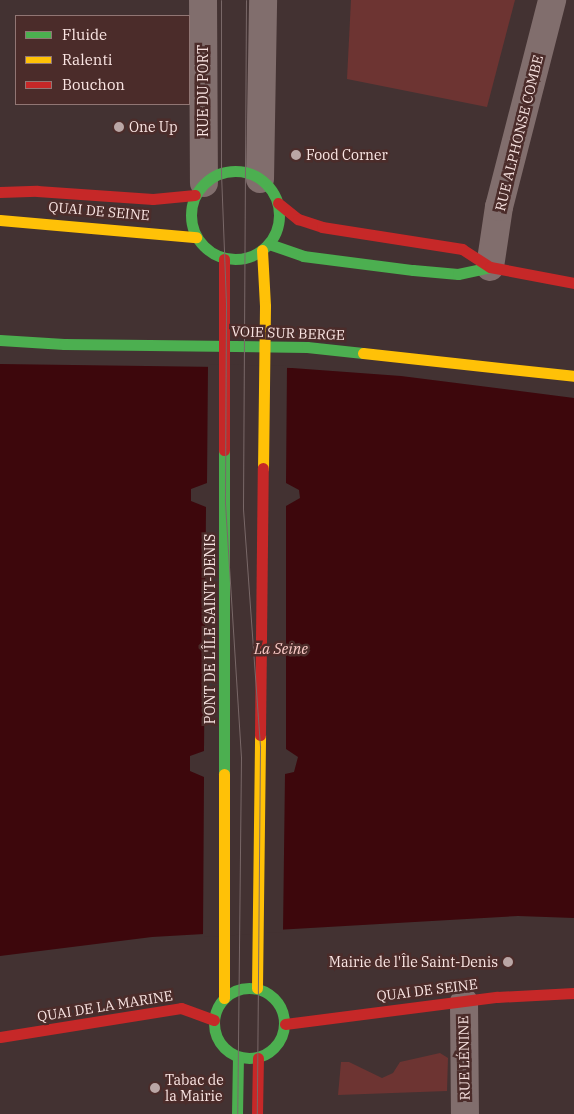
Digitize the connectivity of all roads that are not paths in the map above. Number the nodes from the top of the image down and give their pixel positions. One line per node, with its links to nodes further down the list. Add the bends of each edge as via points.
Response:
1 (203, 0): 5 (street, RUE DU PORT)
2 (263, 0): 4 (street)
3 (552, 0): 12 (street, RUE ALPHONSE COMBE, via 499,207)
4 (260, 178): 5 (main road, via 232,171 217,174); 7 (main road)
5 (200, 189): 6 (main road, QUAI DE SEINE, via 153,199 37,191); 9 (main road, via 191,209)
6 (0, 192)
7 (278, 203): 10 (main road, via 277,232); 12 (main road, via 308,223 462,249)
8 (0, 220): 9 (main road, QUAI DE SEINE)
9 (196, 237): 11 (main road, via 205,249)
10 (266, 247): 11 (main road, via 245,259); 12 (main road, via 303,256 413,270 458,274); 16 (main road)
11 (224, 259): 18 (main road, PONT DE L'ÎLE SAINT-DENIS)
12 (490, 267): 13 (main road)
13 (574, 283)
14 (0, 340): 15 (main road, VOIE SUR BERGE, via 64,344 307,347)
15 (574, 376)
16 (257, 988): 18 (main road, via 239,989); 21 (main road, via 277,1001)
17 (574, 993): 19 (main road, QUAI DE SEINE)
18 (224, 998): 20 (main road)
19 (464, 1002): 21 (main road, QUAI DE SEINE); 27 (street, RUE LÉNINE)
20 (214, 1020): 22 (main road, QUAI DE LA MARINE, via 181,1008); 23 (main road, via 214,1029 222,1047)
21 (285, 1024): 24 (main road, via 277,1046)
22 (0, 1037)
23 (238, 1058): 24 (main road); 25 (main road)
24 (258, 1058): 26 (main road)
25 (237, 1114)
26 (257, 1114)
27 (465, 1114)

